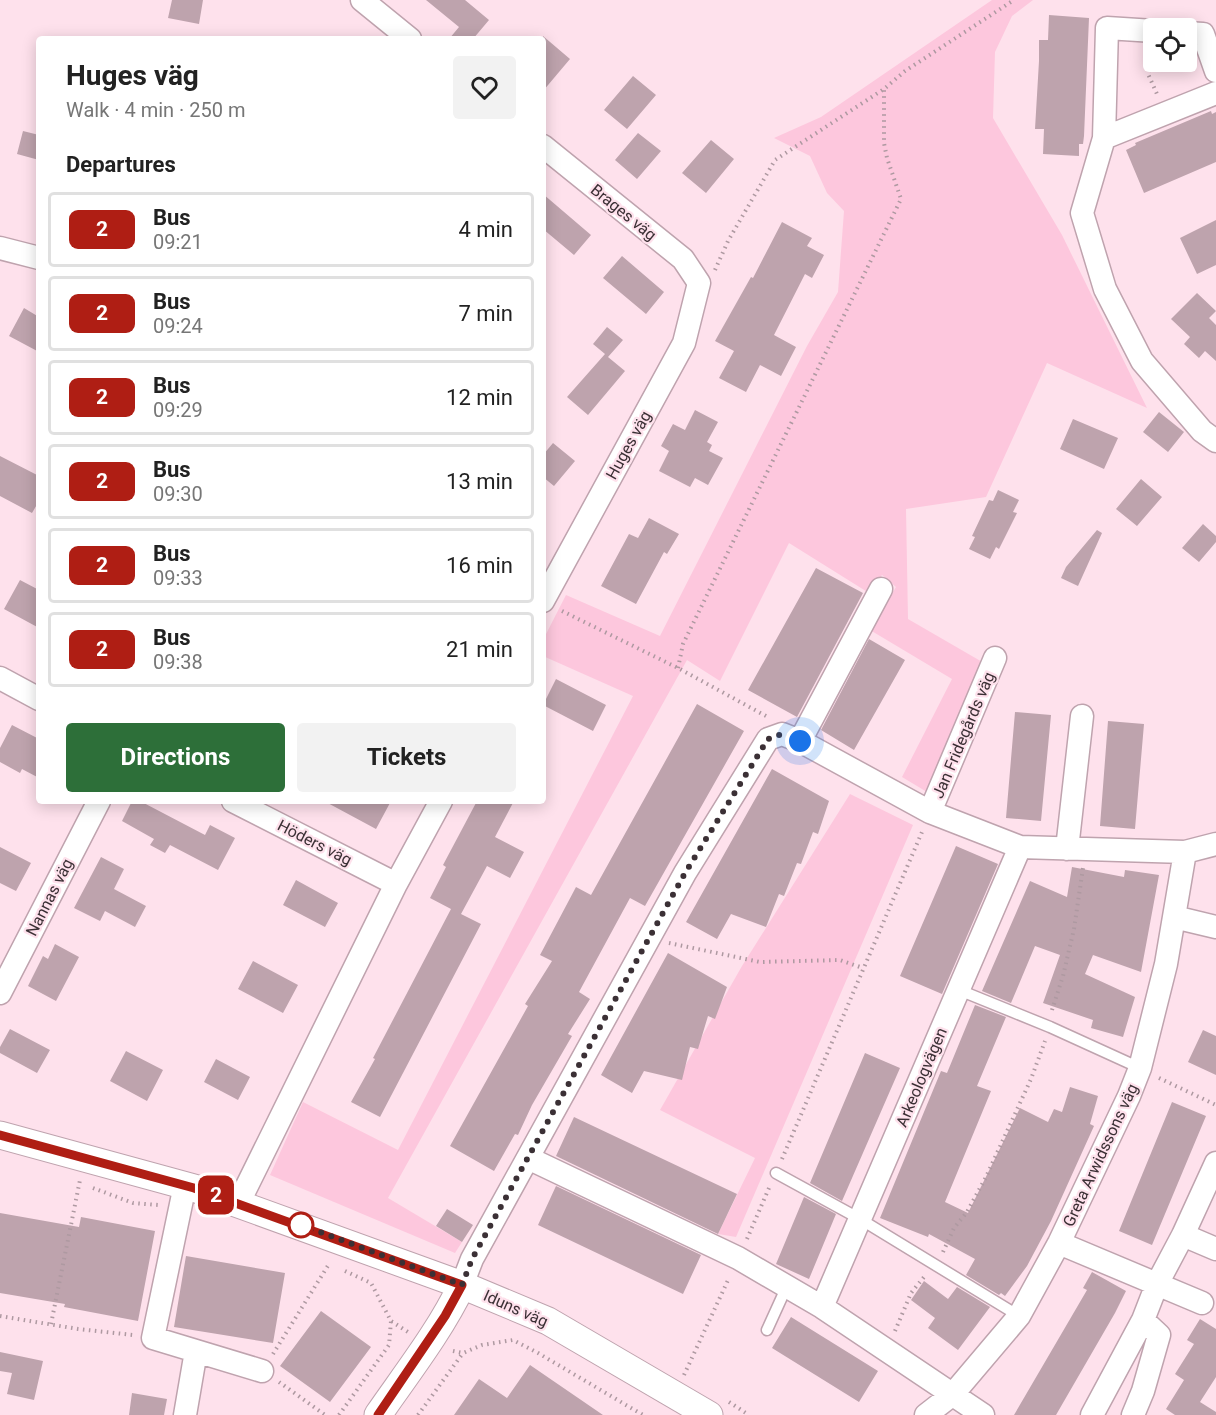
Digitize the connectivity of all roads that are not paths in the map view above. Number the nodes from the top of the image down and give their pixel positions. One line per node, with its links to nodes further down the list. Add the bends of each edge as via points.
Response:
1 (362, 0): 4 (street)
2 (1143, 30): 7 (street, via 1107,28)
3 (1197, 34): 5 (street, via 1203,34)
4 (406, 36)
5 (1216, 71)
6 (1216, 93): 7 (street)
7 (1104, 138): 12 (street, via 1082,213 1105,289 1142,361 1202,431)
8 (546, 148): 11 (street, Brages väg, via 683,259)
9 (0, 248): 10 (street)
10 (36, 257)
11 (699, 283): 14 (street, Huges väg, via 684,342)
12 (1216, 441)
13 (881, 589): 19 (street)
14 (548, 604)
15 (995, 658): 23 (street, Jan Fridegårds väg)
16 (0, 678): 17 (street)
17 (36, 697)
18 (1082, 716): 26 (street)
19 (791, 737): 23 (street); 35 (street, via 768,739 685,873)
20 (97, 804): 32 (street, Nannas väg)
21 (239, 804): 28 (street, Höders väg)
22 (439, 804): 28 (street)
23 (930, 812): 25 (street)
24 (1216, 844): 27 (street)
25 (1020, 847): 26 (street); 31 (street, Arkeologvägen)
26 (1077, 849): 27 (street)
27 (1185, 852): 29 (street, Greta Arwidssons väg)
28 (396, 884): 39 (street)
29 (1174, 917): 30 (street); 33 (street, Greta Arwidssons väg)
30 (1216, 927)
31 (959, 990): 33 (lane); 40 (street, Arkeologvägen)
32 (0, 993)
33 (1140, 1068): 42 (street, Greta Arwidssons väg)
34 (0, 1135): 38 (street, Iduns väg)
35 (528, 1158): 45 (street, via 472,1259); 46 (street, via 738,1258)
36 (1216, 1163): 41 (street)
37 (776, 1173): 40 (lane)
38 (183, 1197): 39 (street, Iduns väg); 52 (street, via 153,1338)
39 (239, 1203): 45 (street, Iduns väg)
40 (860, 1219): 48 (street, Arkeologvägen); 49 (lane)
41 (1183, 1235): 43 (street); 44 (street)
42 (1059, 1243): 44 (street); 49 (street, Greta Arwidssons väg)
43 (1216, 1249)
44 (1157, 1284): 47 (street); 50 (street)
45 (462, 1285): 56 (street); 57 (street, Iduns väg, via 548,1321)
46 (787, 1286): 48 (street); 51 (lane)
47 (1202, 1303)
48 (822, 1307): 54 (street)
49 (1019, 1316): 54 (street, Greta Arwidssons väg)
50 (1143, 1320): 60 (street); 61 (street, via 1159,1335)
51 (767, 1330)
52 (196, 1351): 53 (street); 55 (street)
53 (262, 1371)
54 (953, 1394): 58 (street, Greta Arwidssons väg); 59 (street)
55 (185, 1415)
56 (378, 1415)
57 (709, 1415)
58 (926, 1415)
59 (983, 1415)
60 (1092, 1415)
61 (1133, 1415)

